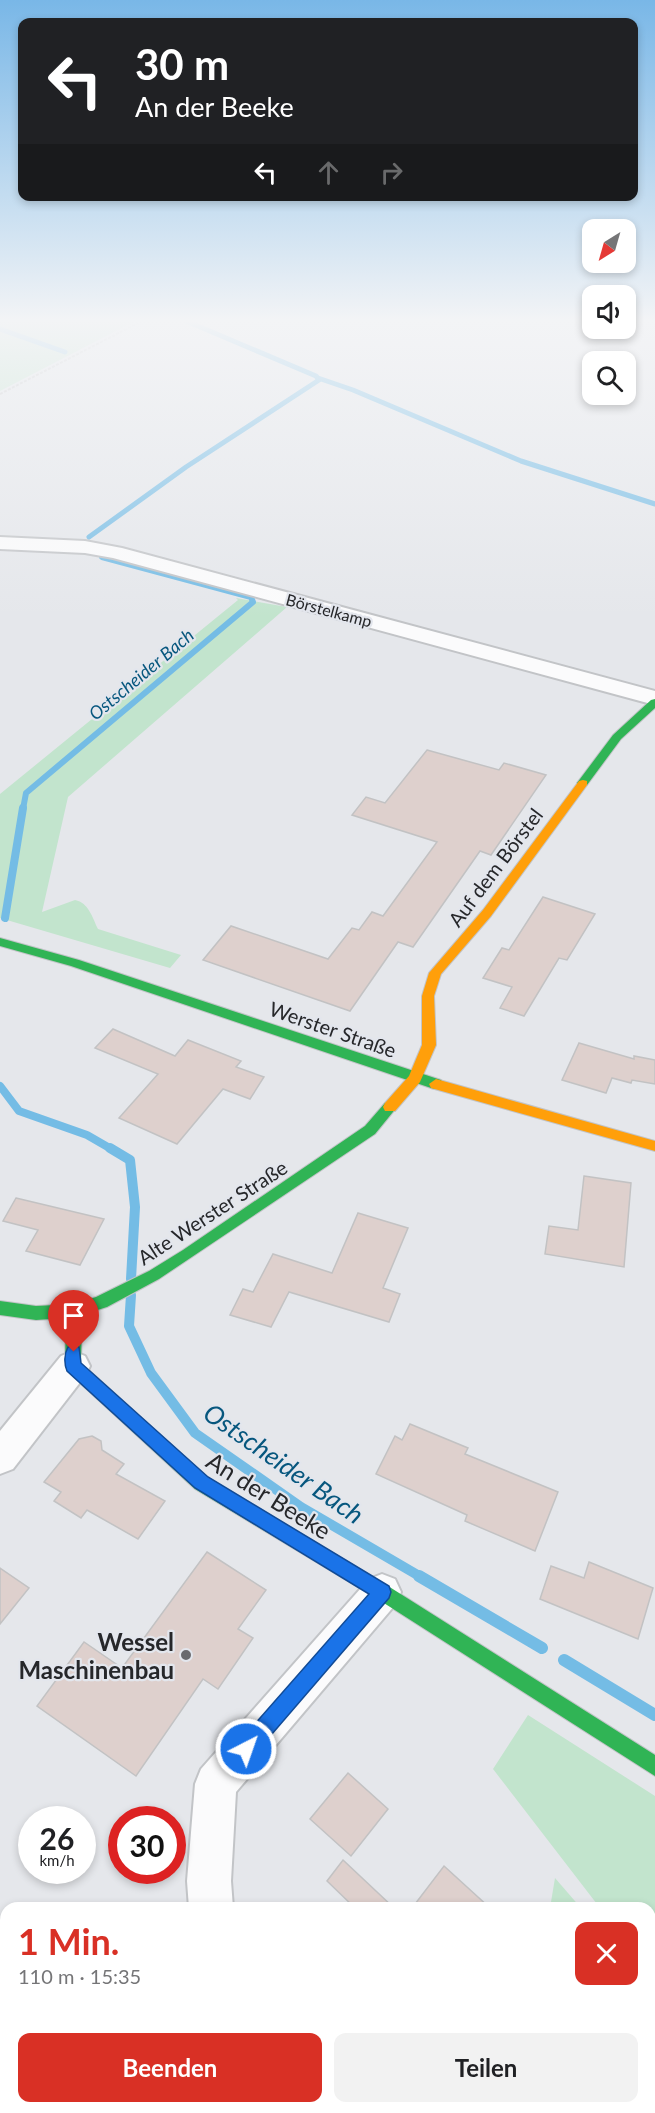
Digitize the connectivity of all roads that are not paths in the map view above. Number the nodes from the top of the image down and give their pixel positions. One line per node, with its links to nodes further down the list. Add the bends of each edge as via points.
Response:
1 (0, 543): 2 (street, Börstelkamp, via 115,552)
2 (655, 700): 4 (street, Auf dem Börstel, via 617,737 488,913 435,974 428,996 429,1045)
3 (0, 942): 4 (street, Werster Straße, via 75,963)
4 (415, 1078): 5 (street, Werster Straße); 7 (street, Alte Werster Straße, via 370,1130 154,1275)
5 (655, 1146)
6 (0, 1308): 7 (street, Alte Werster Straße, via 36,1313)
7 (74, 1311): 8 (street)
8 (73, 1366): 9 (street); 10 (street, An der Beeke, via 201,1483)
9 (0, 1458)
10 (382, 1592): 11 (street, An der Beeke); 12 (street, via 216,1784)
11 (655, 1766)
12 (211, 1902)

